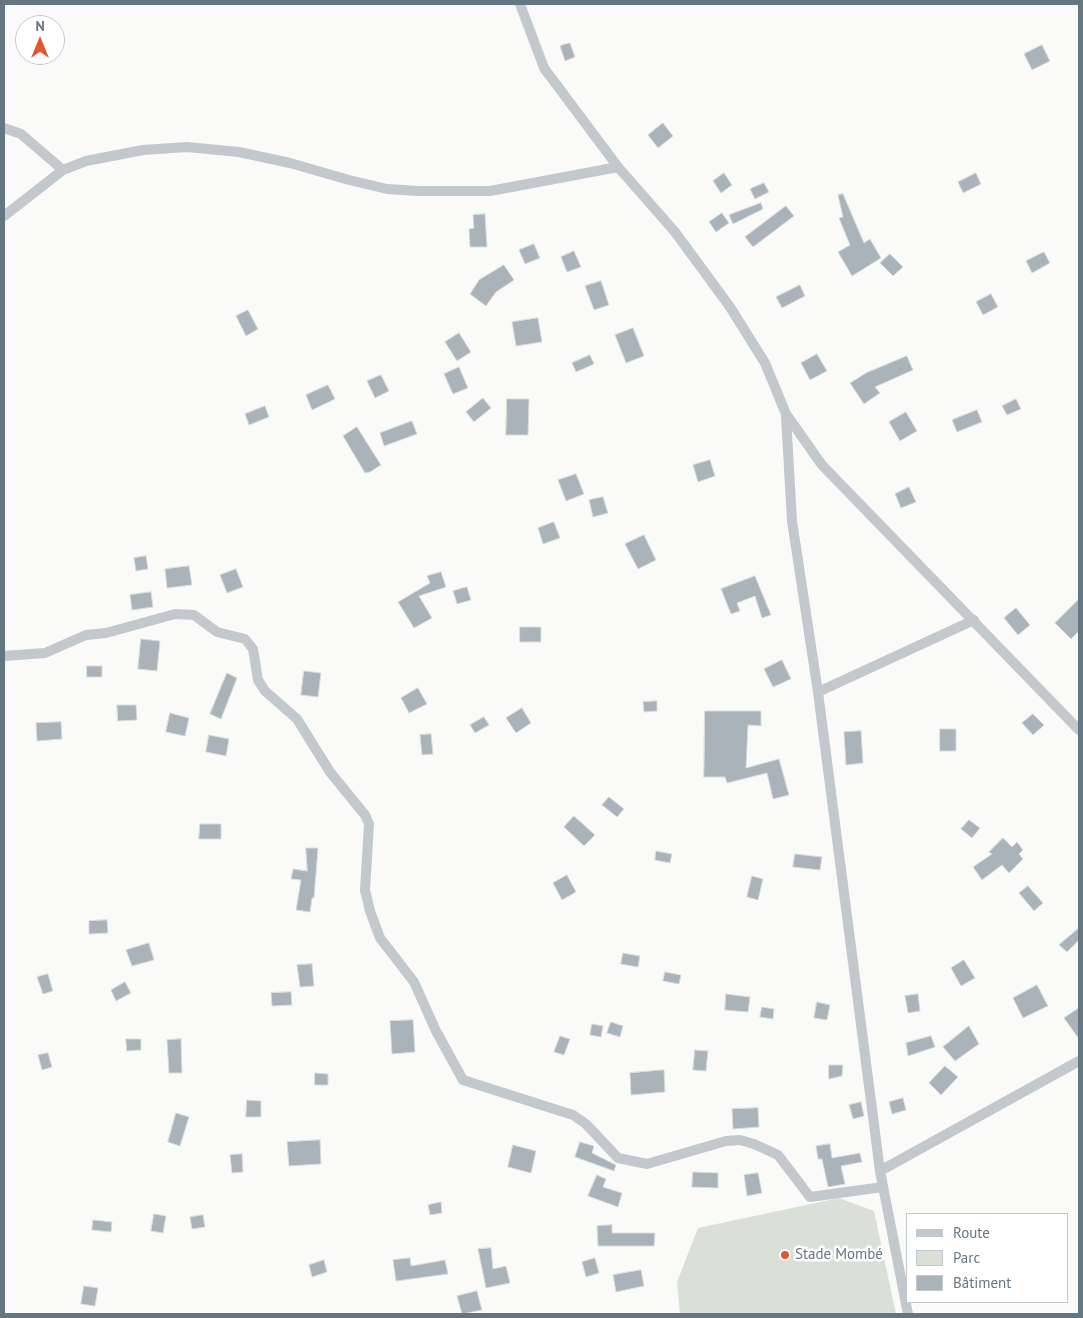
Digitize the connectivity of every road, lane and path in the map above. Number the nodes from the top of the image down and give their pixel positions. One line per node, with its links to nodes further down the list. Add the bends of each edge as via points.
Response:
1 (520, 4): 3 (street, via 544,68)
2 (4, 128): 4 (street, via 21,134)
3 (618, 167): 4 (street, via 490,191 387,189 239,152 187,147 143,150 86,161); 6 (street, via 675,232 730,307 765,363)
4 (64, 170): 5 (street)
5 (4, 216)
6 (786, 414): 7 (street, via 822,465); 9 (street, via 792,521)
7 (974, 620): 9 (street); 10 (street)
8 (4, 656): 13 (street, via 46,653 86,635 106,633 175,614 194,615 216,632 244,639 253,650 258,680 265,691 296,719 330,772 365,814 370,830 365,890 370,911 380,938 414,982 463,1080 573,1115 618,1158 647,1164 726,1141 740,1140 778,1155 810,1197)
9 (818, 692): 12 (street)
10 (1079, 730)
11 (1079, 1061): 12 (street)
12 (880, 1171): 13 (street)
13 (883, 1187): 14 (street)
14 (908, 1314)

